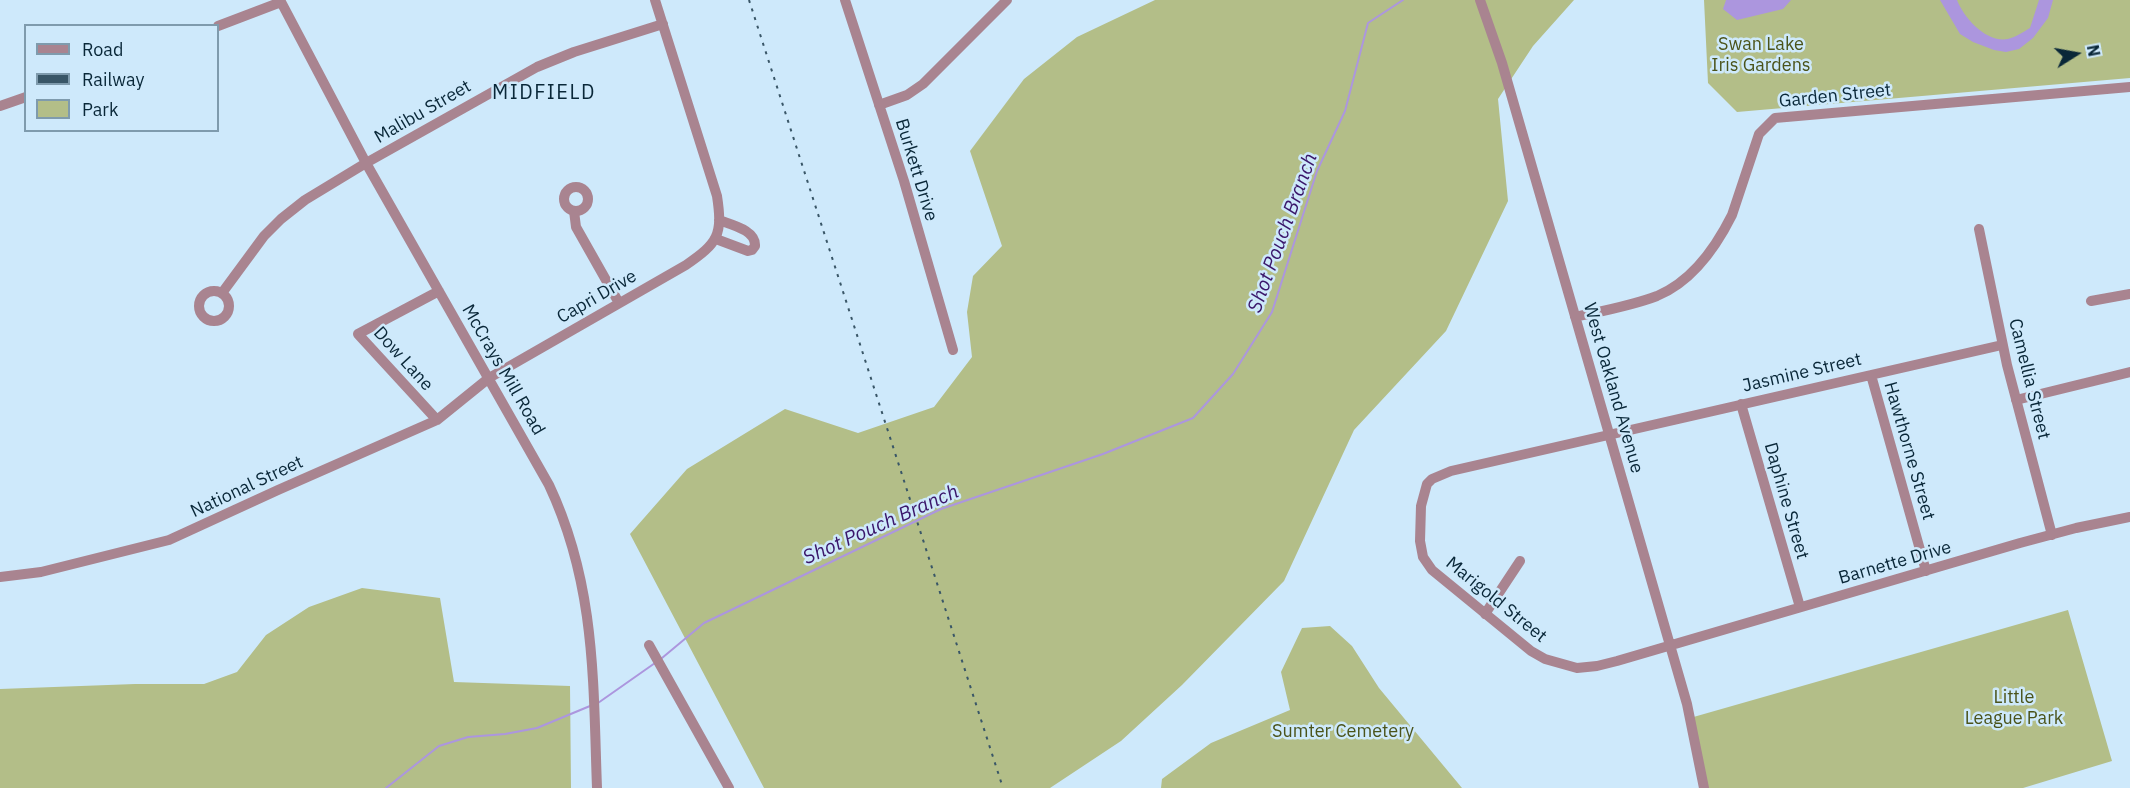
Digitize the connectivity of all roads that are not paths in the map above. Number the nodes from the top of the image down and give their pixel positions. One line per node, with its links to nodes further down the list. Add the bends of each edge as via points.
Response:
1 (655, 0): 6 (street)
2 (845, 0): 10 (street, Burkett Drive)
3 (1007, 0): 10 (street, via 923,84 907,95)
4 (1480, 0): 22 (street, West Oakland Avenue)
5 (281, 1): 7 (street); 12 (street, McCrays Mill Road)
6 (663, 24): 12 (street, Malibu Street, via 537,67); 14 (street, via 713,181)
7 (219, 26)
8 (2130, 87): 22 (street, Garden Street, via 1775,117 1759,134 1726,227 1689,275 1657,296)
9 (24, 98): 11 (street)
10 (879, 105): 24 (street, Burkett Drive)
11 (0, 106)
12 (366, 163): 17 (street, McCrays Mill Road); 18 (street, Malibu Street, via 281,219)
13 (574, 211): 21 (street, via 576,227)
14 (719, 220): 16 (street); 16 (street, via 750,234 755,246 748,251)
15 (1979, 229): 23 (street, Camellia Street)
16 (716, 239): 21 (street, Capri Drive, via 686,265)
17 (439, 291): 27 (street, McCrays Mill Road); 30 (street, Dow Lane, via 358,334)
18 (222, 293)
19 (2130, 294): 20 (street)
20 (2091, 301)
21 (619, 303): 27 (street, Capri Drive)
22 (1575, 317): 31 (street, West Oakland Avenue)
23 (2002, 345): 26 (street, Jasmine Street); 28 (street, Camellia Street)
24 (953, 350)
25 (2130, 372): 28 (street)
26 (1871, 375): 29 (street, Jasmine Street); 35 (street, Hawthorne Street)
27 (489, 378): 30 (street, National Street); 41 (street, McCrays Mill Road, via 549,485 576,553 588,613)
28 (2016, 400): 33 (street, Camellia Street)
29 (1741, 404): 31 (street, Jasmine Street); 37 (street, Daphine Street)
30 (437, 420): 36 (street, National Street, via 169,540 41,572)
31 (1610, 436): 38 (street, Marigold Street, via 1471,466 1427,484 1420,506 1423,556 1435,574); 40 (street, West Oakland Avenue)
32 (2130, 517): 33 (street, Barnette Drive)
33 (2052, 535): 35 (street, Barnette Drive)
34 (1520, 561): 38 (street)
35 (1926, 571): 37 (street, Barnette Drive)
36 (0, 577)
37 (1800, 608): 40 (street, Barnette Drive)
38 (1485, 614): 40 (street, Marigold Street, via 1531,651 1554,663 1576,668 1597,666)
39 (650, 645): 42 (street)
40 (1670, 645): 43 (street, West Oakland Avenue)
41 (597, 788)
42 (729, 788)
43 (1704, 788)

